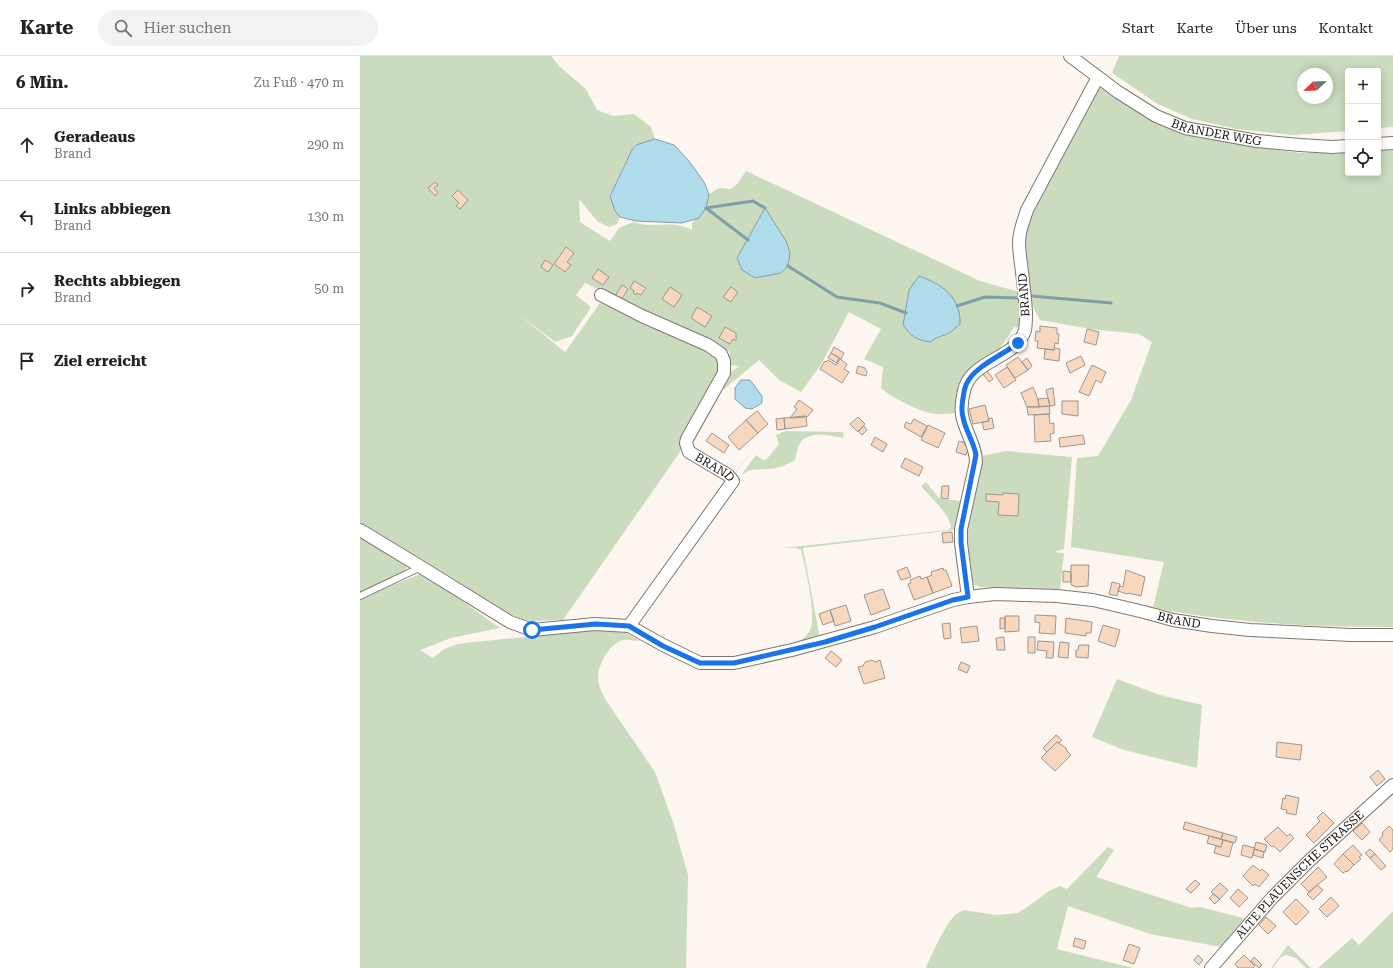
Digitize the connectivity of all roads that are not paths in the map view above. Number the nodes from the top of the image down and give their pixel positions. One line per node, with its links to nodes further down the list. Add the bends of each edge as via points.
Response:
1 (1070, 56): 2 (street, BRANDER WEG)
2 (1098, 77): 5 (street, BRANDER WEG, via 1156,116 1185,128 1257,141); 10 (street, BRAND, via 1027,210 1020,230 1025,331 1010,350 973,375 964,390 962,416 976,455 961,529)
3 (1393, 143): 4 (street)
4 (1381, 144)
5 (1345, 146)
6 (601, 295): 11 (street, BRAND, via 708,345 721,354 725,367 686,443 690,452 732,481)
7 (360, 530): 8 (street)
8 (422, 567): 9 (lane); 11 (street, BRAND, via 510,622 532,630 596,624)
9 (360, 596)
10 (968, 597): 11 (street, BRAND, via 825,642 734,663 700,663 663,646); 12 (street, BRAND, via 995,594 1057,596 1093,600 1173,620 1212,626 1289,632)
11 (629, 626)
12 (1393, 635)
13 (1393, 784): 14 (street, ALTE PLAUENSCHE STRASSE, via 1304,865)
14 (1211, 968)

